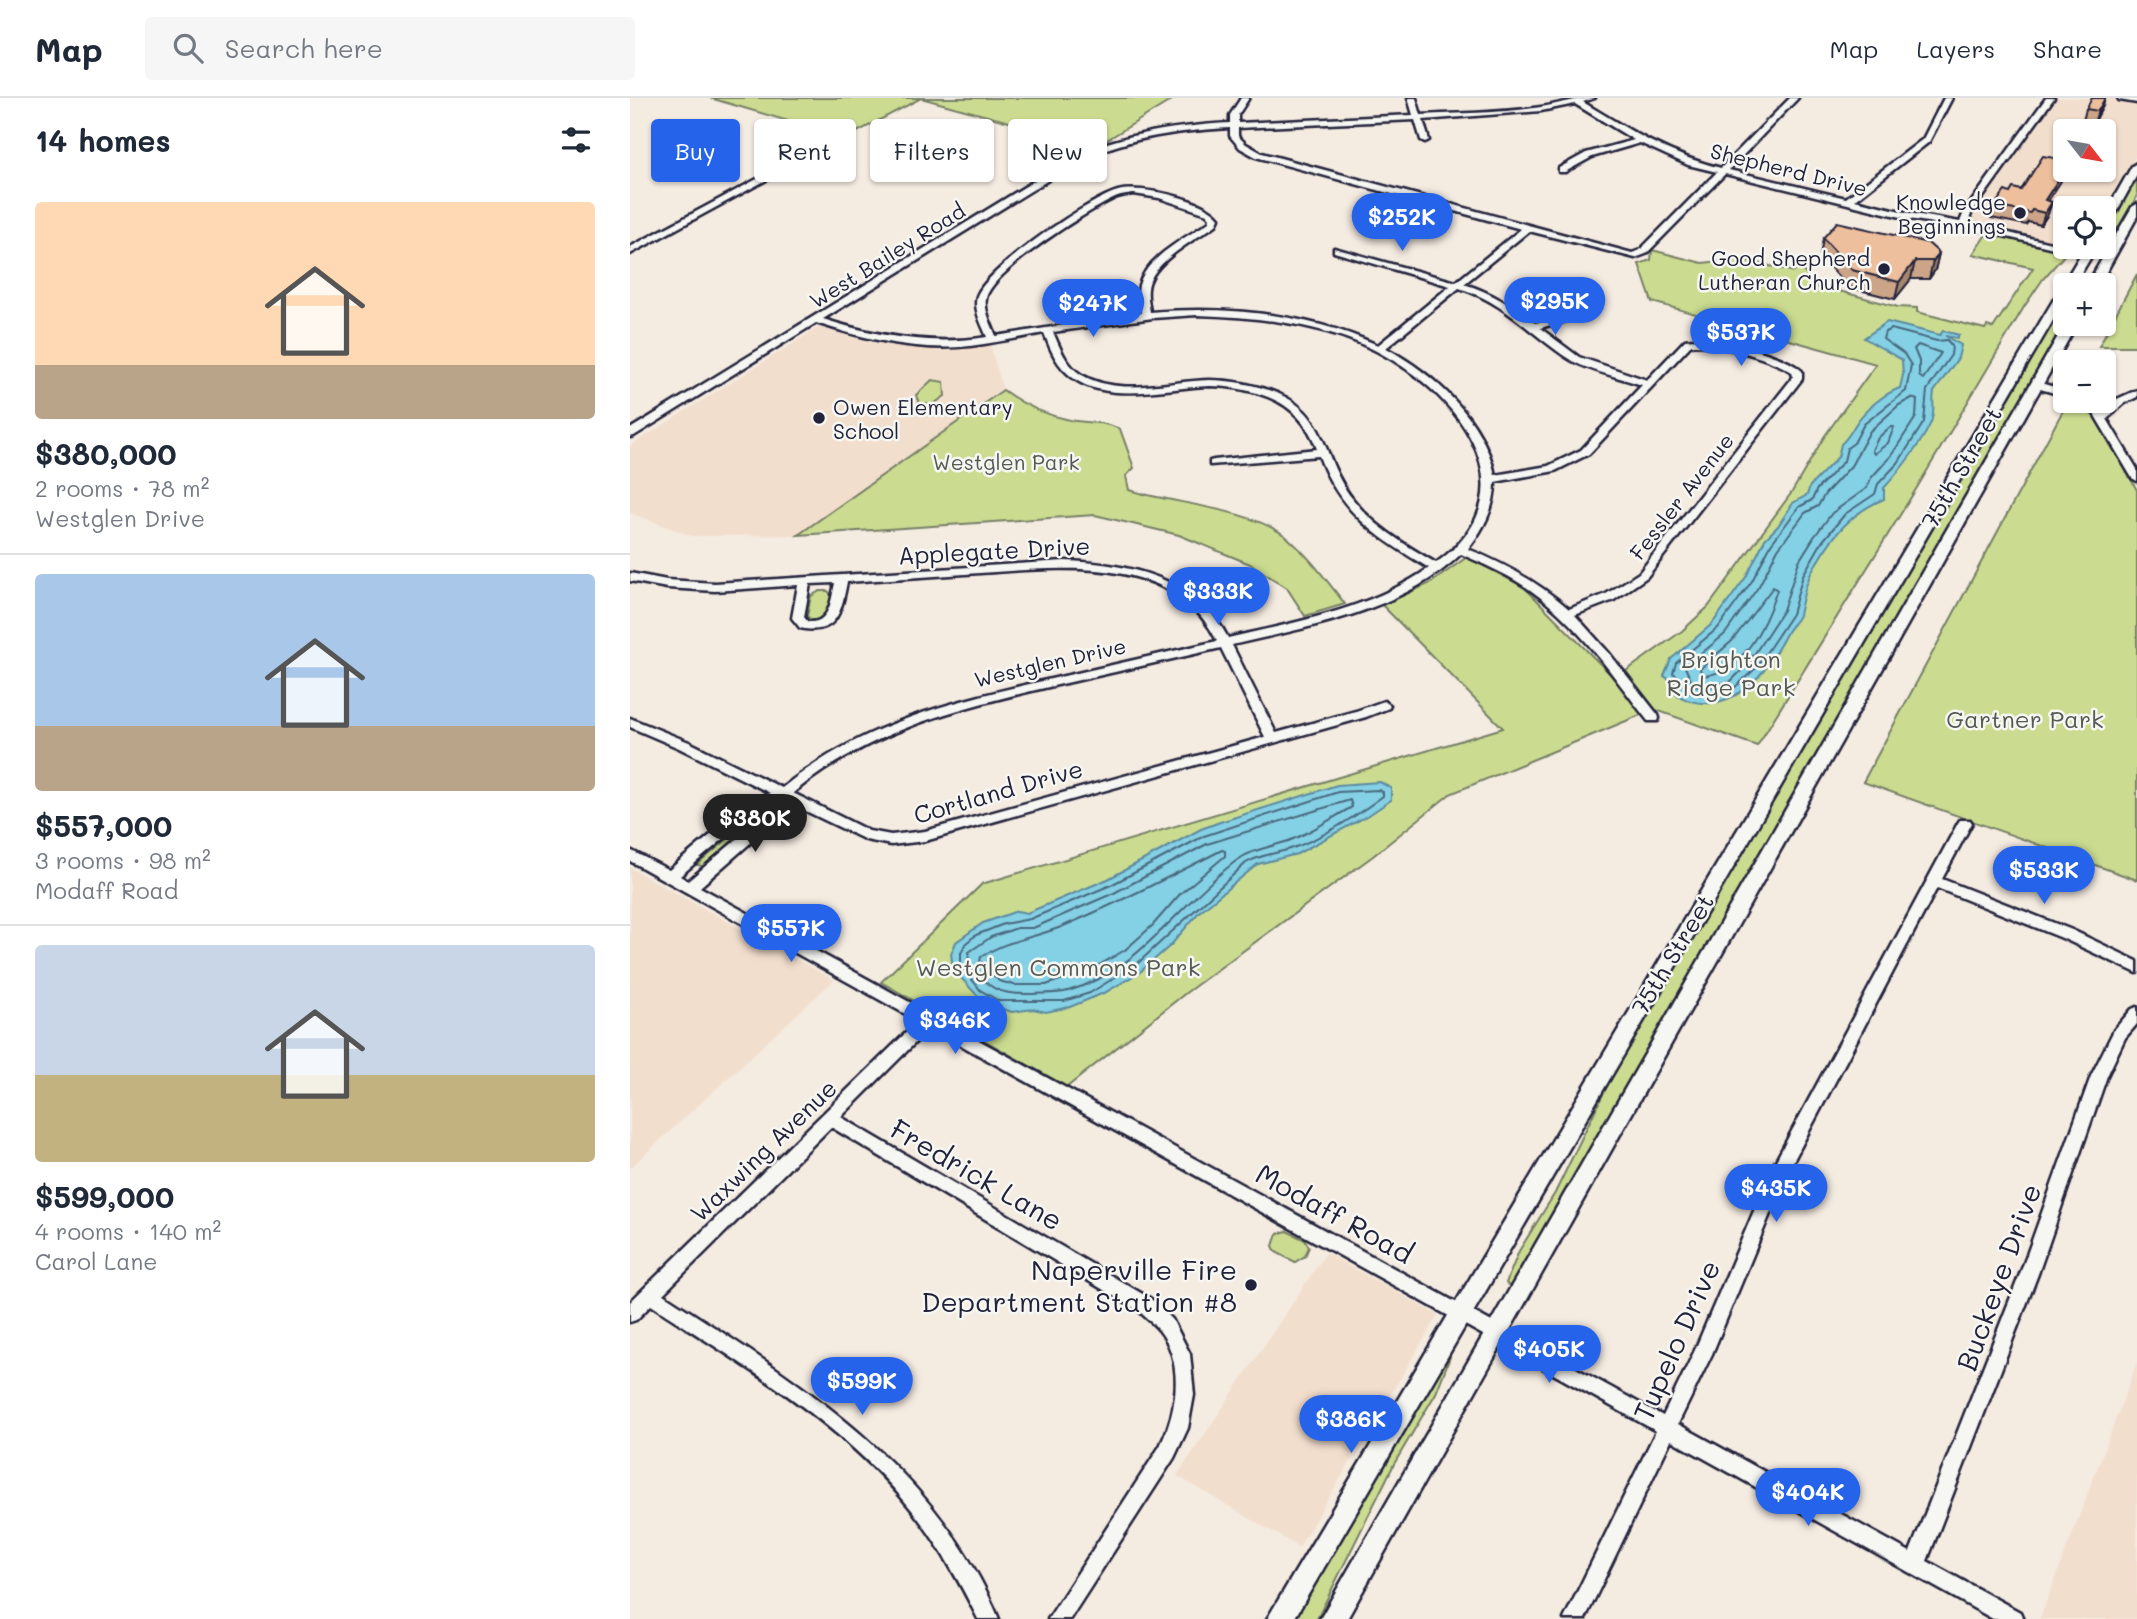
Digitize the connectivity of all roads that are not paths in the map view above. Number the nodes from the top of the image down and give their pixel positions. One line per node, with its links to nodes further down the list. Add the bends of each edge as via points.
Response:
1 (1245, 98): 11 (street)
2 (1412, 98): 10 (street)
3 (1591, 98): 9 (street, West Bailey Road)
4 (1794, 98): 16 (street)
5 (1948, 98): 18 (street, via 1926,139)
6 (2050, 98): 21 (street)
7 (2122, 98): 8 (street)
8 (2137, 101)
9 (1577, 102): 10 (street, West Bailey Road, via 1520,112); 13 (street, Shepherd Drive)
10 (1418, 117): 11 (street, West Bailey Road); 12 (street)
11 (1232, 126): 22 (street, via 1243,146 1269,159); 33 (street, West Bailey Road, via 1150,135 1087,152)
12 (1425, 140)
13 (1641, 140): 15 (street, via 1589,155); 16 (street, Shepherd Drive, via 1679,159)
14 (2137, 166): 19 (main road)
15 (1562, 170)
16 (1721, 171): 18 (street, Shepherd Drive); 22 (street, via 1639,255)
17 (758, 182): 25 (street)
18 (1847, 202): 21 (street, Shepherd Drive)
19 (2116, 203)
20 (2137, 207): 27 (main road)
21 (1963, 225): 23 (street, Shepherd Drive)
22 (1526, 229): 29 (street)
23 (2053, 243)
24 (1337, 250): 29 (street)
25 (630, 251)
26 (2094, 259): 27 (main road)
27 (2102, 269): 28 (main road)
28 (2100, 273)
29 (1459, 285): 34 (street, via 1492,297); 38 (street)
30 (2053, 310): 72 (main road, 75th Street)
31 (1146, 315): 35 (street, Westglen Drive); 37 (street, via 1143,286 1150,272 1215,218 1210,212 1147,194 1123,192 989,280 981,304); 38 (street, Westglen Drive, via 1253,313 1318,326)
32 (1570, 317): 34 (street)
33 (814, 320): 37 (street, Westglen Drive, via 899,342 956,344); 45 (street, West Bailey Road)
34 (1532, 327): 39 (street, via 1575,359)
35 (1048, 331): 37 (street, Westglen Drive); 46 (street, via 1064,365 1096,383 1144,389 1215,383 1275,396 1306,415)
36 (2064, 336): 40 (main road, 75th Street)
37 (993, 339)
38 (1380, 348): 49 (street, Westglen Drive, via 1425,375 1452,401 1481,448)
39 (1648, 384): 49 (street, via 1577,457 1539,472); 55 (street, Fessler Avenue, via 1682,345 1696,340 1786,364 1798,377 1654,564 1622,590)
40 (2037, 385): 41 (street); 74 (main road, 75th Street)
41 (2053, 390)
42 (2137, 393): 44 (street)
43 (2096, 413): 44 (street)
44 (2102, 418): 48 (street)
45 (630, 434)
46 (1323, 452): 47 (street); 51 (street, via 1338,488 1362,517)
47 (1214, 463)
48 (2137, 478)
49 (1491, 479): 50 (street, Westglen Drive, via 1486,512)
50 (1461, 550): 51 (street, Westglen Drive); 55 (street, via 1520,578)
51 (1437, 568): 56 (street, Westglen Drive, via 1353,607)
52 (630, 577): 54 (street, Applegate Drive, via 699,587)
53 (841, 580): 54 (street, Applegate Drive); 54 (street, via 835,614 828,623 815,627 803,625 798,618); 56 (street, Applegate Drive, via 1035,565 1106,567 1145,575 1184,594 1206,613)
54 (804, 582)
55 (1567, 614): 58 (street)
56 (1224, 642): 60 (street, Applegate Drive); 61 (street, Westglen Drive, via 984,698 895,726 848,749)
57 (1384, 705): 60 (street, Cortland Drive)
58 (1653, 718)
59 (630, 722): 61 (street, Cortland Drive)
60 (1272, 738): 61 (street, Cortland Drive, via 902,840 866,835)
61 (783, 794): 64 (street, Westglen Drive, via 757,803); 66 (street, Westglen Drive, via 776,813)
62 (1965, 823): 65 (street, Tupelo Drive)
63 (630, 855): 64 (street, Modaff Road)
64 (670, 877): 66 (street, Modaff Road)
65 (1933, 881): 67 (street); 75 (street, Tupelo Drive, via 1779,1171 1703,1354)
66 (689, 888): 69 (street, Modaff Road)
67 (2137, 967)
68 (2137, 1013): 76 (street, Buckeye Drive, via 2119,1034 2099,1076 2029,1274)
69 (929, 1020): 70 (street, Waxwing Avenue); 72 (street, Modaff Road)
70 (830, 1118): 71 (street, Waxwing Avenue); 78 (street, Fredrick Lane, via 1145,1305 1173,1335 1184,1368 1179,1428)
71 (650, 1295): 73 (street, Waxwing Avenue); 77 (street, via 819,1408 879,1458 932,1520)
72 (1460, 1313): 74 (street, Modaff Road); 79 (main road, 75th Street)
73 (630, 1314)
74 (1495, 1333): 75 (street, Modaff Road); 80 (main road, 75th Street)
75 (1666, 1426): 76 (street, Modaff Road); 81 (street, Tupelo Drive)
76 (1915, 1565): 82 (street, Modaff Road)
77 (989, 1619)
78 (1058, 1619)
79 (1280, 1619)
80 (1333, 1619)
81 (1574, 1619)
82 (2013, 1619)

